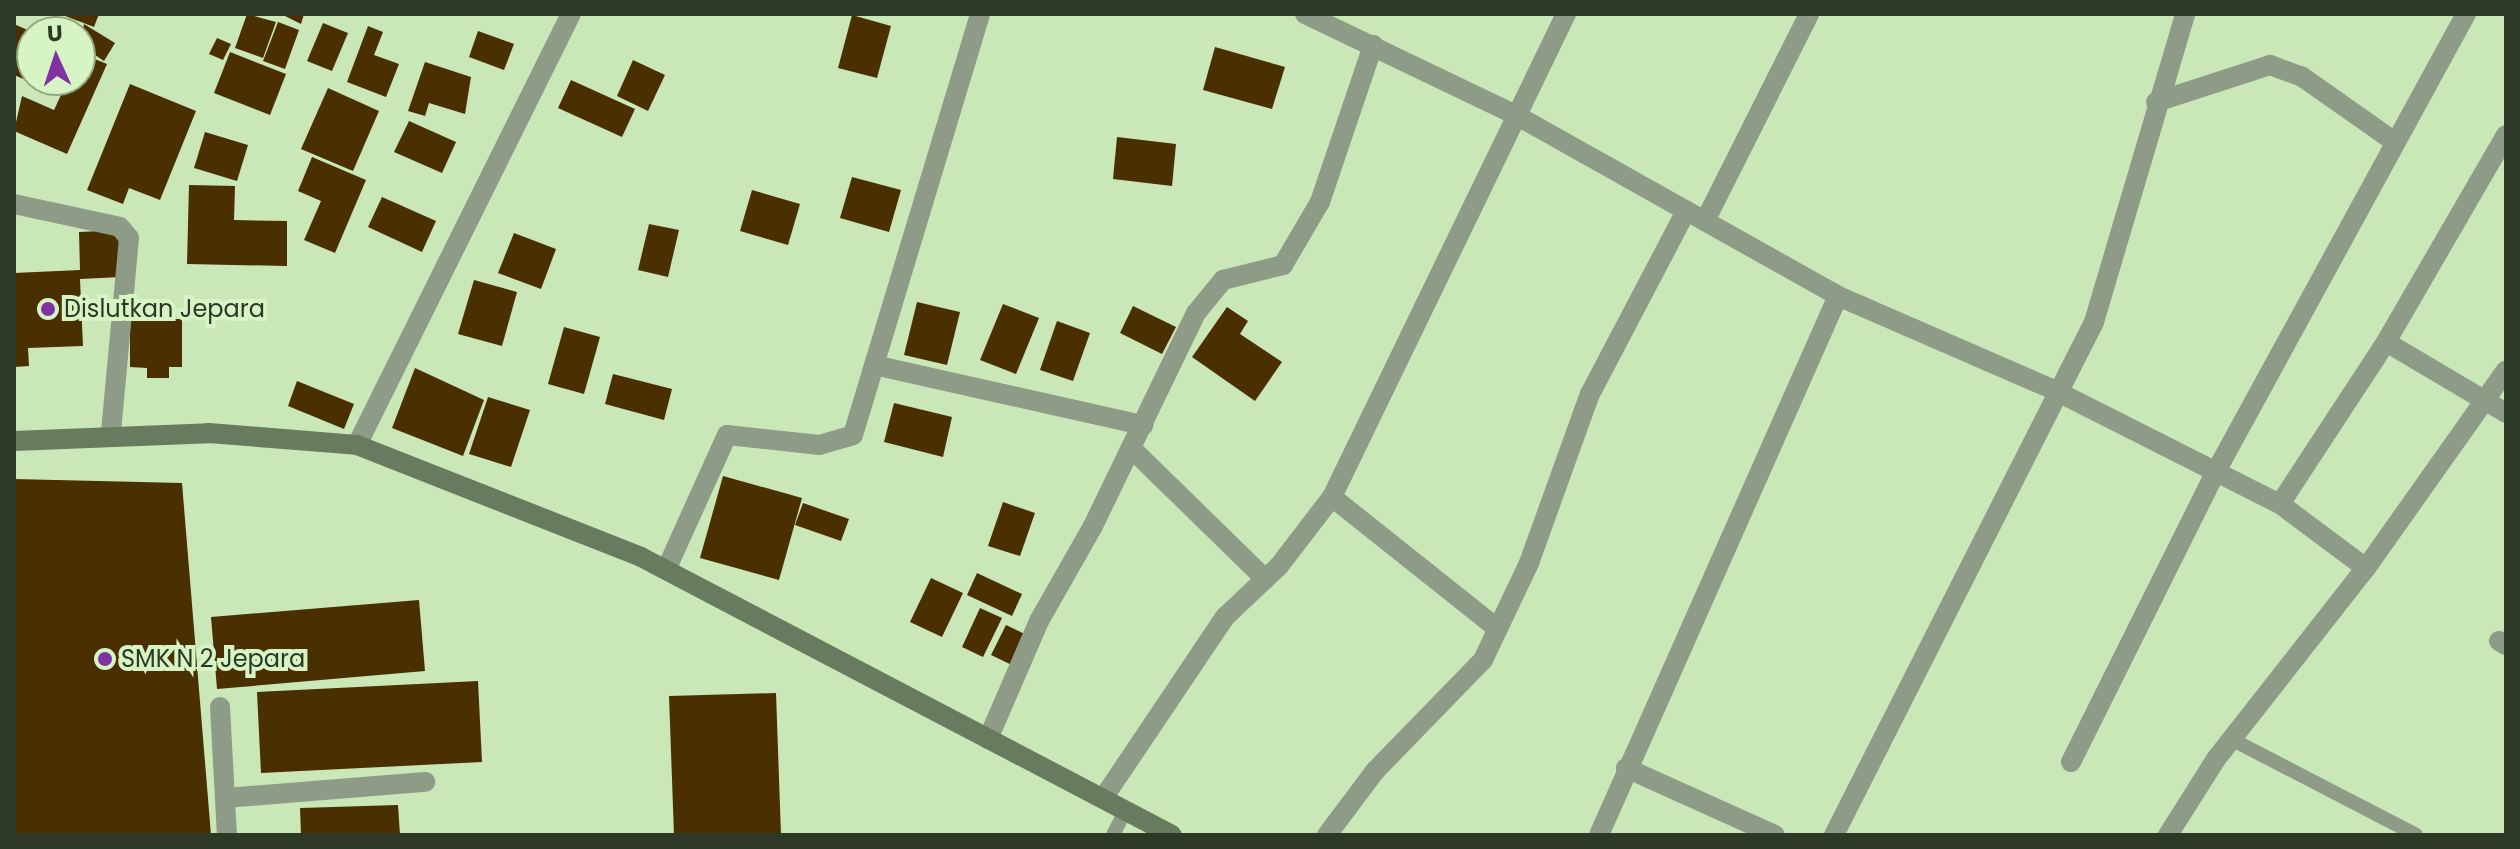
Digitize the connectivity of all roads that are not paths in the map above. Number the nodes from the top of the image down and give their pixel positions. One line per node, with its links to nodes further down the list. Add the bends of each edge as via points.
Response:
1 (571, 14): 26 (street)
2 (980, 14): 18 (street)
3 (1566, 14): 10 (street)
4 (1809, 14): 15 (street)
5 (2185, 14): 9 (street)
6 (2466, 14): 12 (street)
7 (1311, 15): 8 (street)
8 (1373, 45): 10 (street); 23 (street, via 1320,202 1283,265 1214,288)
9 (2156, 102): 12 (street, via 2270,65 2301,76); 20 (street, via 2124,238 2094,322)
10 (1514, 114): 14 (street); 29 (street)
11 (2506, 135): 17 (street)
12 (2395, 142): 28 (street)
13 (14, 204): 24 (street, via 120,227 129,238)
14 (1686, 211): 15 (street); 34 (street, via 1590,394)
15 (1705, 221): 16 (street)
16 (1838, 296): 20 (street); 39 (street)
17 (2386, 342): 21 (street); 30 (street)
18 (874, 365): 23 (street); 32 (street, via 858,421 842,443 727,435)
19 (2506, 370): 21 (street)
20 (2056, 391): 28 (street); 50 (street)
21 (2489, 401): 22 (street); 31 (street)
22 (2506, 413)
23 (1143, 425): 27 (street)
24 (111, 433): 25 (street); 26 (street)
25 (14, 441)
26 (357, 445): 32 (street, via 545,515)
27 (1132, 449): 33 (street); 36 (street, via 1039,621)
28 (2214, 475): 30 (street); 38 (street)
29 (1332, 497): 33 (street); 34 (street)
30 (2280, 504): 31 (street)
31 (2366, 568): 37 (street)
32 (666, 570): 36 (street)
33 (1265, 579): 41 (street, via 1225,617)
34 (1498, 629): 47 (street, via 1483,660 1375,771)
35 (220, 707): 42 (street)
36 (988, 739): 41 (street)
37 (2233, 740): 51 (street); 52 (lane)
38 (2071, 762)
39 (1626, 768): 48 (street); 49 (street)
40 (425, 782): 42 (street)
41 (1104, 797): 43 (street)
42 (225, 798): 44 (street)
43 (1126, 809): 45 (lane); 46 (street)
44 (227, 835)
45 (1113, 835)
46 (1172, 835)
47 (1327, 835)
48 (1599, 835)
49 (1775, 835)
50 (1834, 835)
51 (2168, 835)
52 (2416, 835)

